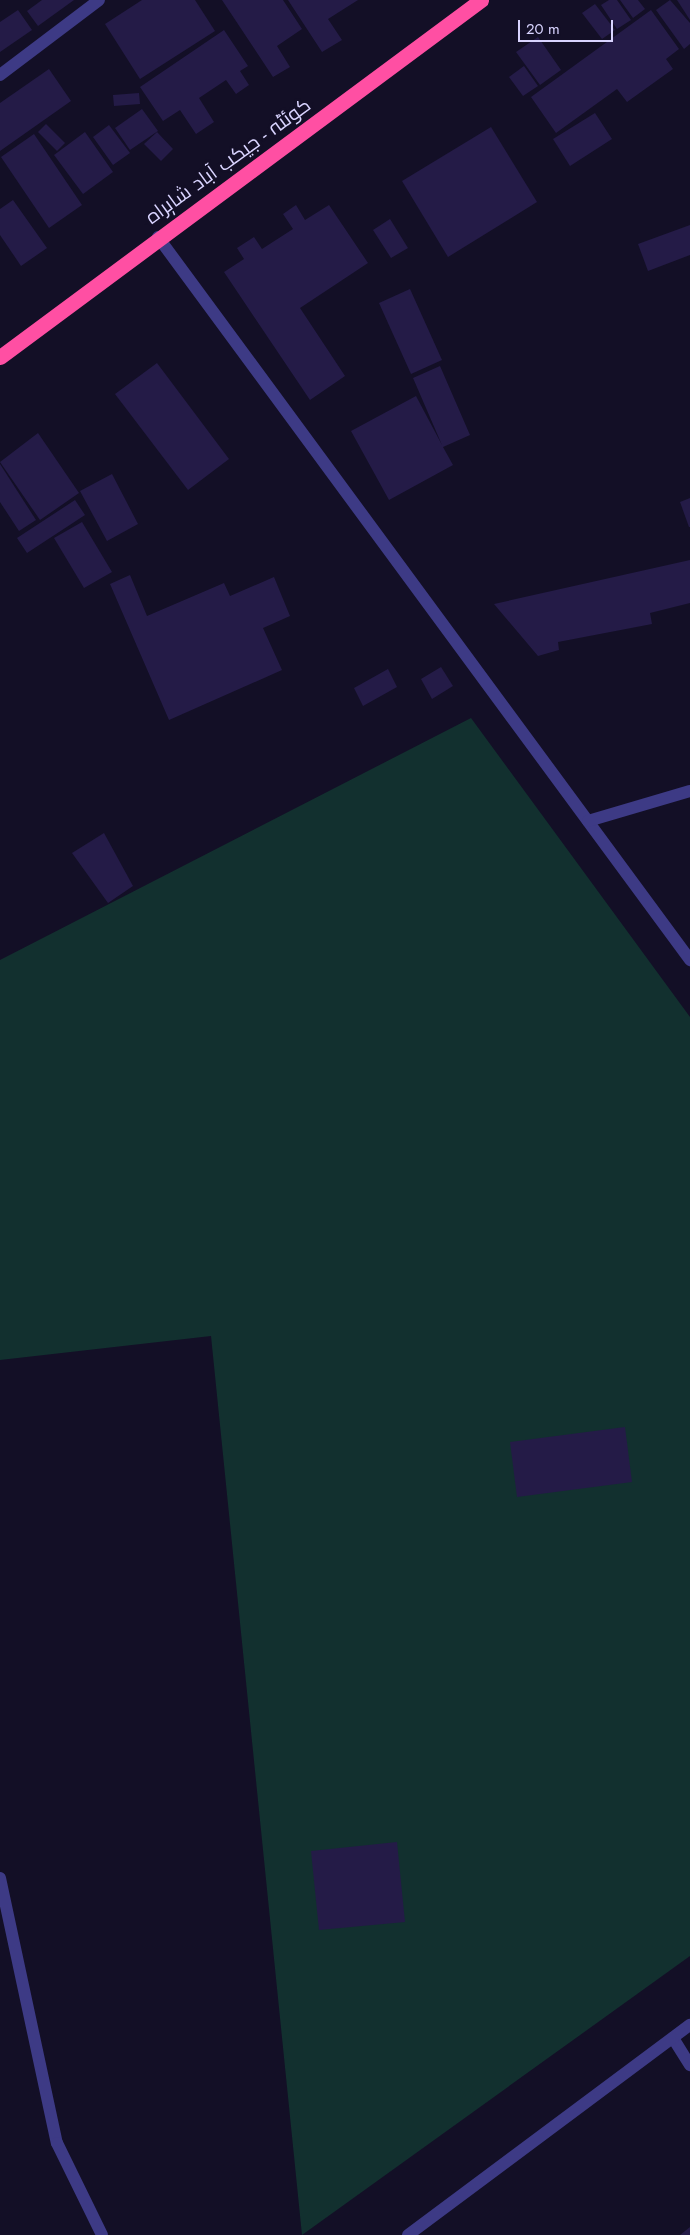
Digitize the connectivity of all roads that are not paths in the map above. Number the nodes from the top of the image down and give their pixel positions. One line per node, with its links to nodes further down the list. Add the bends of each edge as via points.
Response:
1 (99, 0): 3 (street)
2 (481, 0): 4 (highway, کوئٹہ - جیکب آباد شاہراہ)
3 (0, 75)
4 (158, 237): 5 (highway, کوئٹہ - جیکب آباد شاہراہ); 7 (street)
5 (0, 356)
6 (690, 791): 7 (street)
7 (588, 821): 8 (street)
8 (690, 960)
9 (0, 1878): 13 (street, via 57,2143)
10 (690, 2025): 11 (street)
11 (673, 2038): 12 (street); 14 (street)
12 (690, 2065)
13 (102, 2235)
14 (408, 2235)

